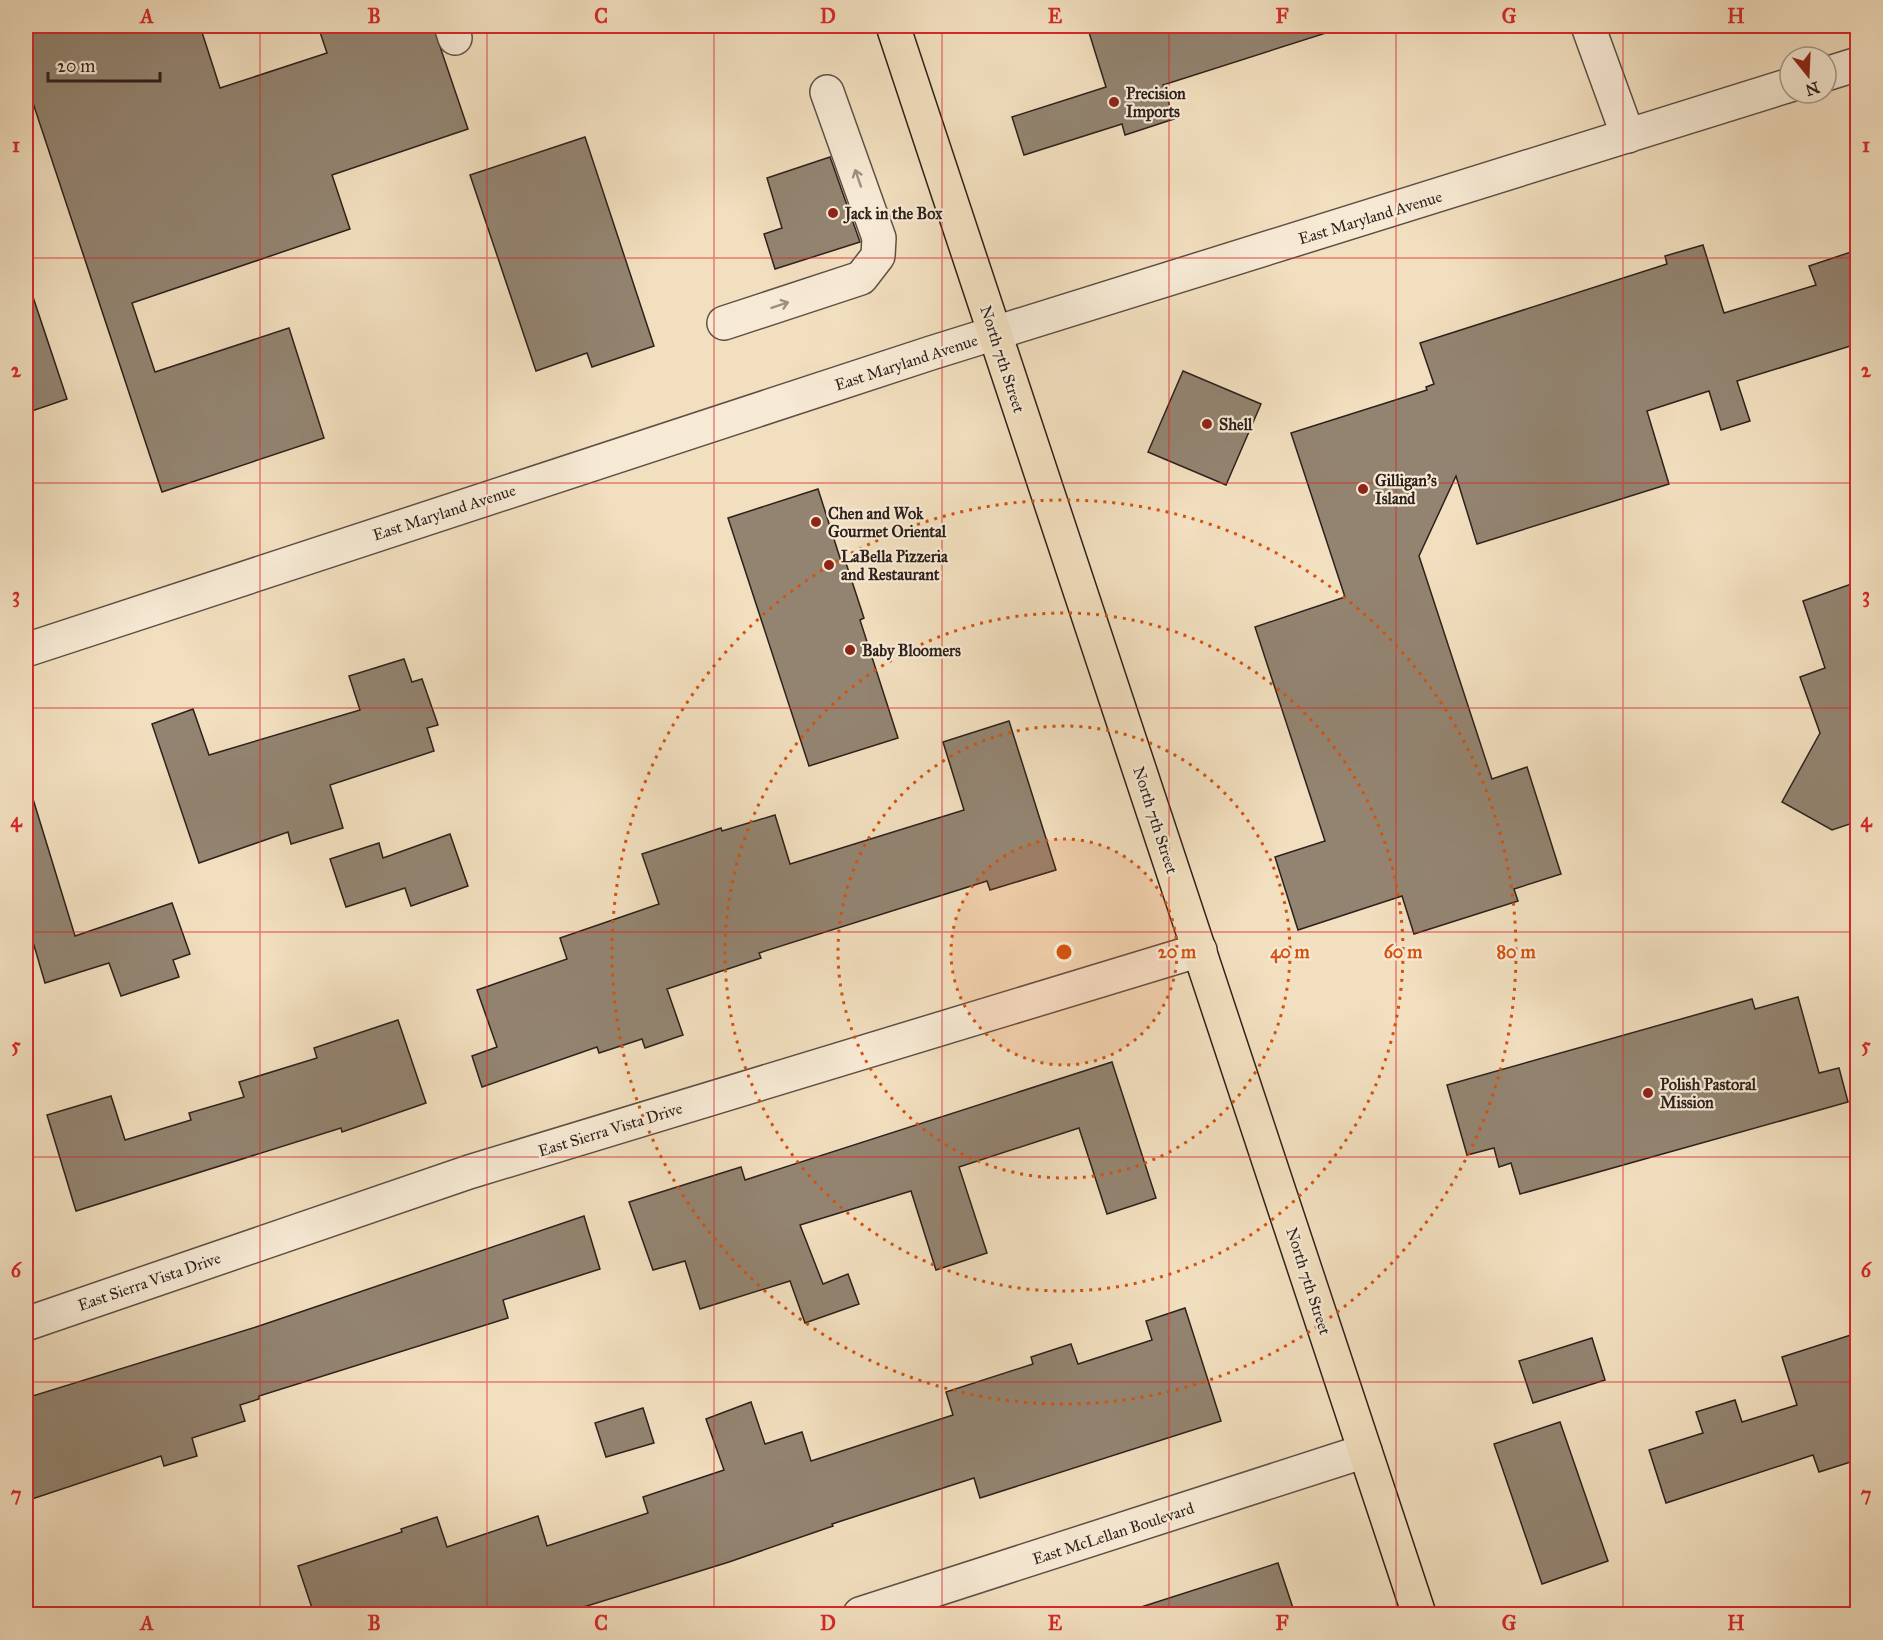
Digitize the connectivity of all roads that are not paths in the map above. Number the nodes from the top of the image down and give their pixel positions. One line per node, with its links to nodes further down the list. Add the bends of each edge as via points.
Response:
1 (894, 26): 9 (main road, North 7th Street)
2 (1588, 26): 7 (street)
3 (1857, 64): 4 (street)
4 (1838, 70)
5 (1778, 89): 7 (street, East Maryland Avenue)
6 (827, 92): 8 (street, one-way to 6, via 861,278 878,256 879,238)
7 (1628, 136): 9 (street, East Maryland Avenue)
8 (724, 323)
9 (994, 333): 10 (street, East Maryland Avenue); 11 (main road, North 7th Street)
10 (26, 650)
11 (1200, 950): 12 (street, East Sierra Vista Drive, via 469,1172); 13 (main road, North 7th Street)
12 (26, 1324)
13 (1365, 1451): 14 (street, East McLellan Boulevard); 15 (main road, North 7th Street)
14 (860, 1614)
15 (1419, 1614)

